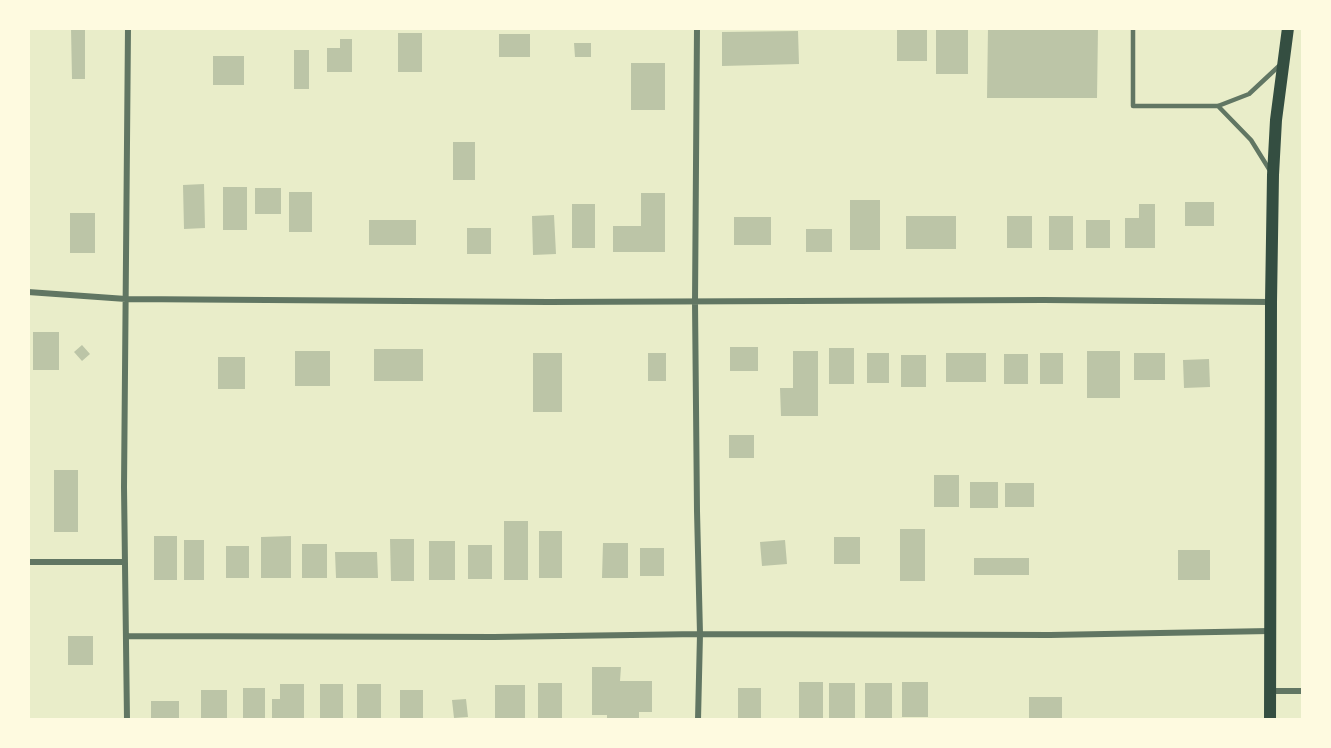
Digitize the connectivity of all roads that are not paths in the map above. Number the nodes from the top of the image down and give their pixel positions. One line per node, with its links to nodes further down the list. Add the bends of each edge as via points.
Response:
1 (128, 28): 9 (street)
2 (697, 28): 10 (street)
3 (1133, 28): 6 (lane, via 1133,106)
4 (1288, 28): 5 (main road)
5 (1283, 63): 6 (lane, via 1249,94); 7 (main road)
6 (1218, 106): 7 (lane, via 1251,140)
7 (1273, 175): 11 (main road)
8 (28, 292): 9 (street)
9 (126, 299): 10 (street); 13 (street)
10 (695, 302): 11 (street); 15 (street)
11 (1271, 302): 14 (main road)
12 (28, 562): 13 (street)
13 (125, 562): 16 (street)
14 (1270, 631): 15 (street); 17 (main road)
15 (700, 634): 16 (street); 20 (street)
16 (126, 636): 19 (street)
17 (1270, 691): 18 (street); 21 (main road)
18 (1302, 691)
19 (127, 720)
20 (698, 720)
21 (1270, 720)

